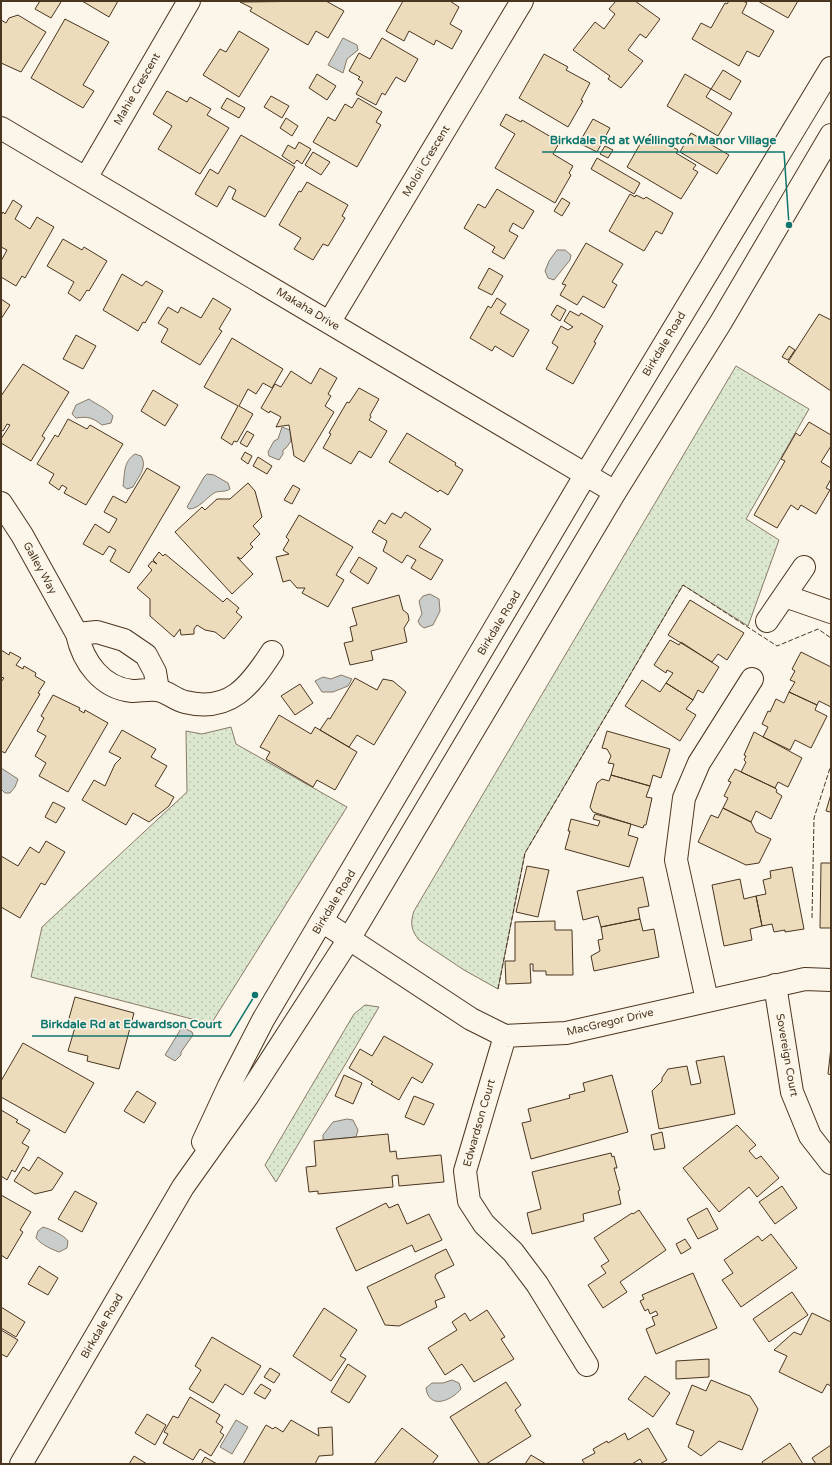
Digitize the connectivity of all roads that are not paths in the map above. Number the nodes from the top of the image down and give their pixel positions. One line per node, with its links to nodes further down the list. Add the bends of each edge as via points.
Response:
1 (189, 1): 6 (street, Mahie Crescent)
2 (522, 1): 7 (street, Moloii Crescent)
3 (831, 68): 8 (street, Birkdale Road)
4 (1, 128): 6 (street, Makaha Drive)
5 (831, 135): 9 (street, Birkdale Road)
6 (86, 178): 7 (street, Makaha Drive)
7 (330, 321): 8 (street, Makaha Drive)
8 (586, 474): 9 (street, Makaha Drive); 19 (street, Birkdale Road)
9 (615, 492): 20 (street, Birkdale Road)
10 (1, 503): 15 (street, Galley Way)
11 (804, 566): 12 (street)
12 (785, 596): 13 (street); 14 (street)
13 (831, 612)
14 (767, 621)
15 (78, 634): 18 (street, Galley Way, via 80,649 92,669 112,686 133,691); 18 (street, via 97,632 124,640 146,655 155,672)
16 (272, 652): 18 (street, Galley Way, via 257,676 238,694 214,706 184,702)
17 (752, 679): 23 (street, via 699,763 684,798 676,860)
18 (158, 690)
19 (322, 921): 20 (street, MacGregor Drive); 26 (street, Birkdale Road, via 263,1020 232,1079)
20 (349, 939): 24 (street, MacGregor Drive, via 470,1019); 26 (street, Birkdale Road, via 247,1097)
21 (831, 980): 22 (street, MacGregor Drive, via 804,978)
22 (775, 985): 23 (street, MacGregor Drive); 25 (street, Sovereign Court, via 792,1092 810,1136)
23 (707, 1000): 24 (street, MacGregor Drive, via 566,1033)
24 (505, 1036): 27 (street, Edwardson Court, via 465,1171 470,1201 484,1224 513,1252 537,1284)
25 (831, 1163)
26 (183, 1187): 28 (street, Birkdale Road)
27 (587, 1365)
28 (21, 1464)

